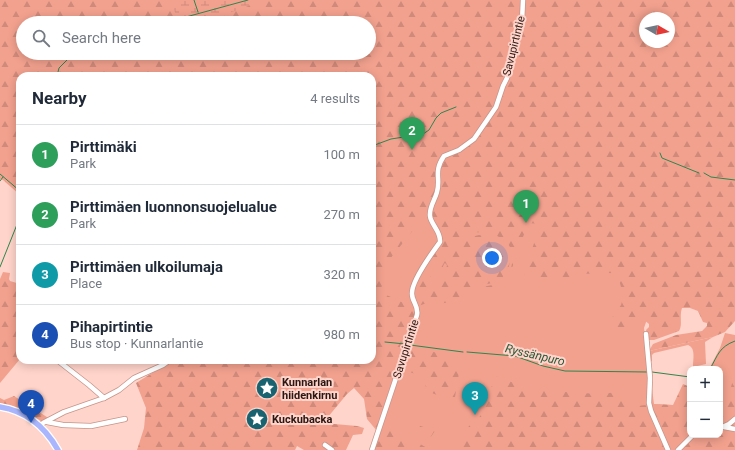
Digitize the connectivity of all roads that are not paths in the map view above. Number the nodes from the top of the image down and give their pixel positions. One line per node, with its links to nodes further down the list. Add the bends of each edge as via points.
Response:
1 (523, 0): 18 (street, Savupirtintie, via 522,21 510,69 496,107 474,139 459,150 444,156 437,170 438,190 429,214 440,242 414,282 412,296 418,310 417,315)
2 (646, 334): 19 (street, via 651,411)
3 (62, 364): 5 (street)
4 (164, 364): 5 (street, via 134,378)
5 (104, 398): 9 (street, via 64,412)
6 (0, 407): 10 (main road, via 23,414)
7 (125, 419): 9 (street, via 91,426)
8 (735, 419): 11 (street)
9 (47, 422): 10 (street)
10 (40, 426): 16 (main road)
11 (723, 426)
12 (723, 427): 13 (street)
13 (735, 429)
14 (690, 438): 20 (street)
15 (326, 445): 17 (street)
16 (58, 450)
17 (332, 450)
18 (372, 450)
19 (668, 450)
20 (678, 450)

